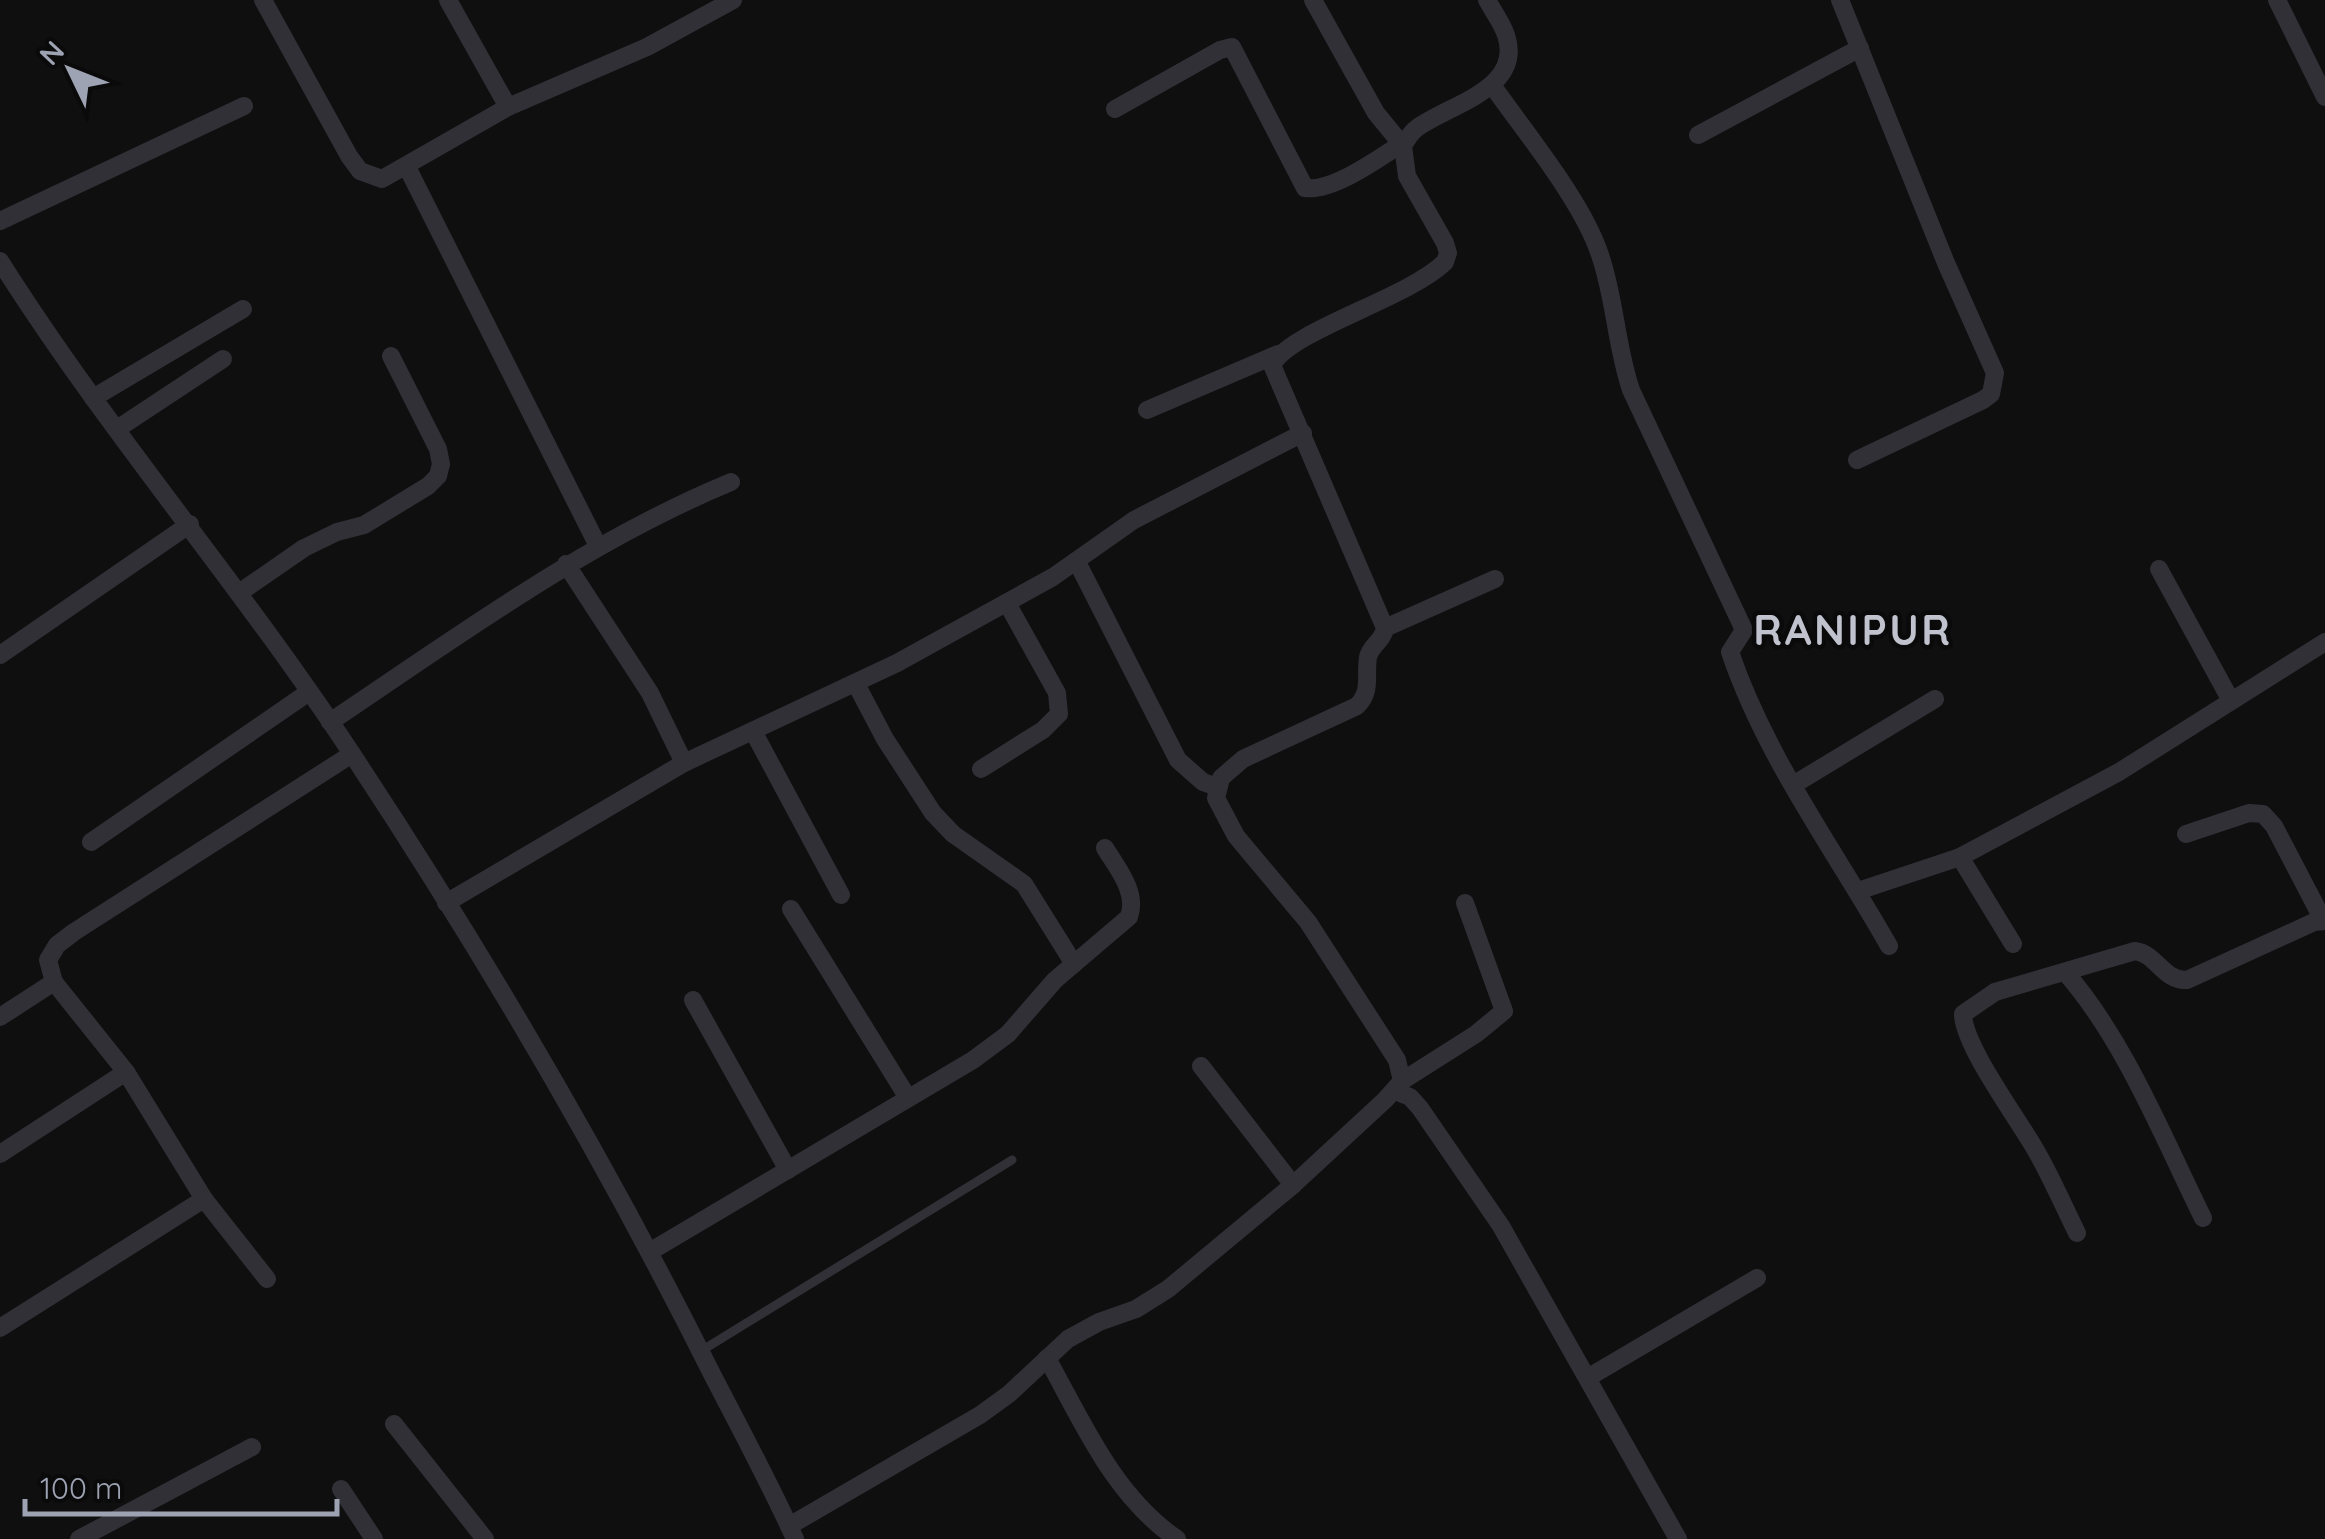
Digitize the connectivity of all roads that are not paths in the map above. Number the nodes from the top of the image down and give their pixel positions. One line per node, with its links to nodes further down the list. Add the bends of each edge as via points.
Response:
1 (263, 0): 16 (street, via 360,171 382,179)
2 (448, 0): 12 (street)
3 (733, 0): 12 (street, via 647,47)
4 (1313, 0): 15 (street, via 1376,114)
5 (1487, 0): 9 (street, via 1510,55)
6 (1840, 0): 8 (street)
7 (2278, 0): 10 (street)
8 (1860, 48): 14 (street); 27 (street, via 1996,372 1983,400)
9 (1492, 85): 15 (street, via 1414,130); 49 (street, via 1594,239 1632,390 1744,630 1730,652 1746,699)
10 (2325, 96)
11 (244, 106): 17 (street)
12 (508, 108): 16 (street)
13 (1115, 109): 15 (street, via 1232,47 1305,188 1352,174)
14 (1698, 135)
15 (1402, 145): 20 (street, via 1407,176 1445,243 1444,262)
16 (406, 167): 30 (street)
17 (0, 220)
18 (0, 261): 23 (street)
19 (242, 309): 23 (street)
20 (1278, 354): 24 (street); 26 (street, via 1272,366)
21 (392, 356): 35 (street, via 438,449 438,476 364,525 304,548)
22 (223, 359): 25 (street)
23 (93, 398): 25 (street)
24 (1148, 410)
25 (117, 429): 29 (street)
26 (1303, 433): 31 (street, via 1134,520); 37 (street)
27 (1857, 460)
28 (732, 482): 30 (street)
29 (190, 524): 35 (street); 39 (street)
30 (598, 546): 32 (street)
31 (1077, 562): 36 (street); 50 (street, via 1178,760)
32 (566, 564): 44 (street); 47 (street, via 650,692)
33 (2159, 569): 43 (street)
34 (1495, 579): 37 (street)
35 (239, 594): 41 (street)
36 (1006, 603): 40 (street); 48 (street, via 1058,693 1060,714)
37 (1385, 628): 50 (street, via 1370,652 1366,698 1243,759)
38 (2325, 642): 43 (street)
39 (0, 655)
40 (856, 684): 45 (street); 63 (street, via 933,814 1024,884)
41 (309, 692): 44 (street); 52 (street)
42 (1936, 699): 49 (street)
43 (2230, 700): 54 (street, via 2119,772)
44 (330, 722): 46 (street)
45 (753, 731): 47 (street); 56 (street)
46 (352, 754): 58 (street); 65 (street, via 57,945 48,960)
47 (684, 763): 58 (street)
48 (981, 768)
49 (1793, 786): 55 (street)
50 (1216, 787): 70 (street, via 1236,836 1308,922 1397,1060)
51 (2186, 834): 60 (street, via 2262,814)
52 (90, 842)
53 (1105, 848): 63 (street, via 1132,908)
54 (1960, 857): 55 (street); 61 (street)
55 (1858, 891): 62 (street)
56 (841, 895)
57 (1465, 903): 70 (street, via 1504,1012)
58 (446, 904): 79 (street)
59 (790, 909): 71 (street)
60 (2324, 921): 64 (street, via 2187,980 2170,977 2135,951)
61 (2012, 944)
62 (1889, 946)
63 (1074, 964): 71 (street, via 992,1048)
64 (2064, 972): 77 (street, via 2124,1061); 78 (street, via 1995,992 1962,1018)
65 (54, 982): 67 (street); 69 (street)
66 (692, 1000): 74 (street)
67 (0, 1017)
68 (1200, 1066): 75 (street)
69 (126, 1072): 72 (street); 76 (street)
70 (1398, 1086): 75 (street); 85 (street, via 1460,1162)
71 (908, 1098): 74 (street)
72 (0, 1154)
73 (1012, 1160): 83 (lane)
74 (788, 1170): 79 (street)
75 (1293, 1184): 84 (street, via 1159,1296 1068,1338)
76 (204, 1199): 81 (street); 82 (street)
77 (2203, 1218)
78 (2077, 1232)
79 (650, 1251): 83 (street)
80 (1757, 1278): 85 (street)
81 (267, 1279)
82 (0, 1328)
83 (701, 1351): 89 (street)
84 (1047, 1358): 89 (street, via 980,1415); 93 (street, via 1117,1480)
85 (1589, 1377): 94 (street)
86 (394, 1424): 92 (street)
87 (252, 1447): 90 (street)
88 (341, 1489): 91 (street)
89 (792, 1533)
90 (79, 1539)
91 (374, 1539)
92 (485, 1539)
93 (1178, 1539)
94 (1678, 1539)

